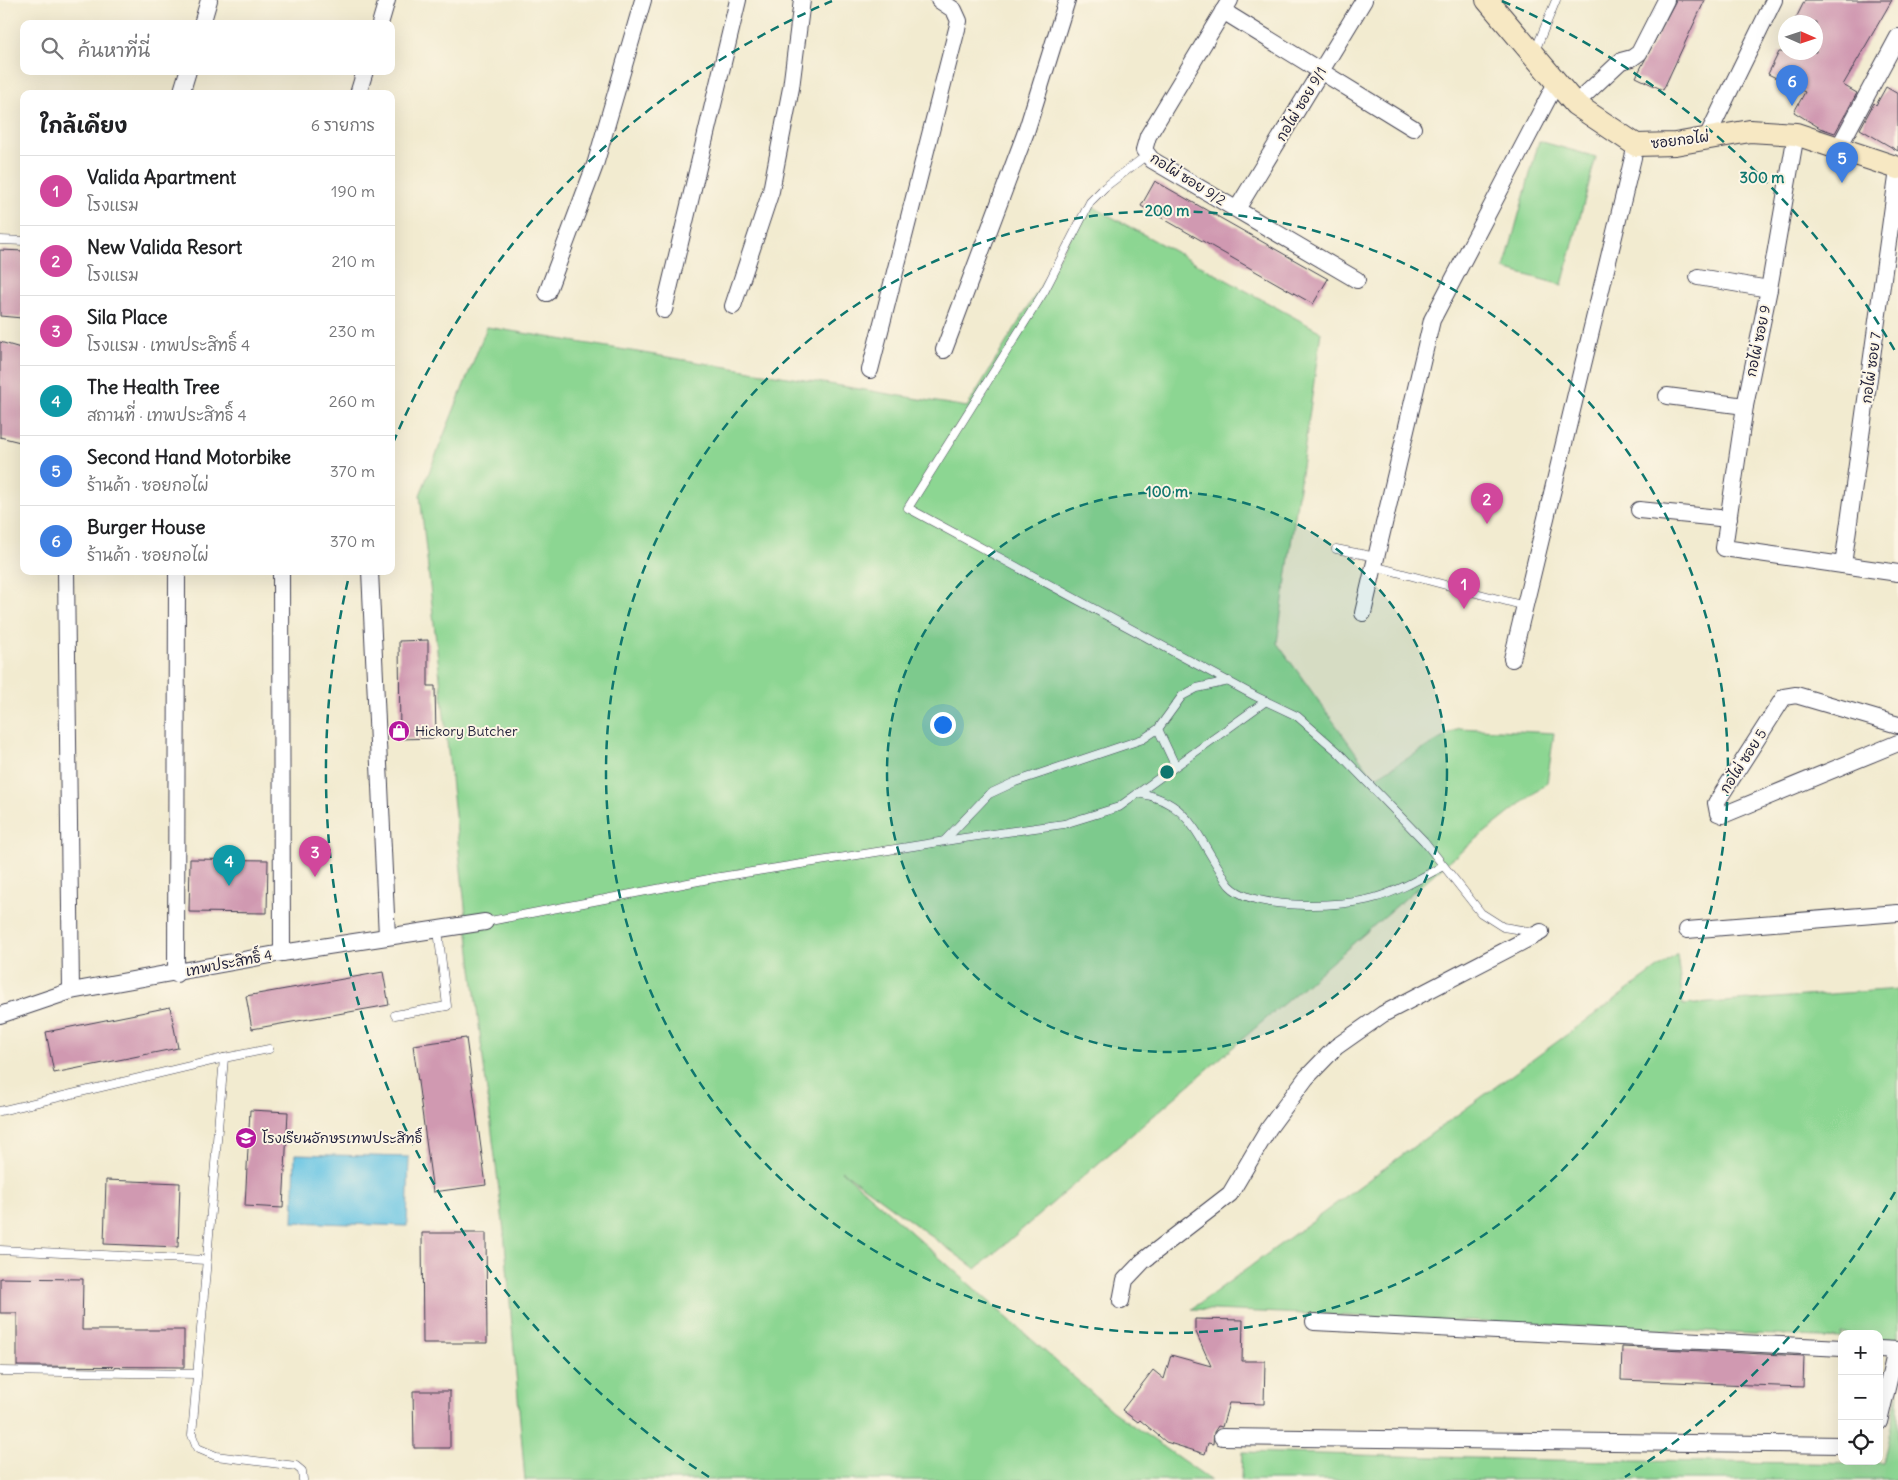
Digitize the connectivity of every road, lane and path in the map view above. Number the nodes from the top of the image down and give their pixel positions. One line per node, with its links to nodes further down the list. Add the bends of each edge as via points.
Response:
1 (209, 0): 14 (street)
2 (387, 0): 15 (street)
3 (643, 0): 38 (street, via 595,165)
4 (738, 0): 40 (street)
5 (802, 0): 39 (street, via 791,88 771,191)
6 (939, 0): 42 (street, via 954,10 959,21)
7 (1067, 0): 41 (street, via 1027,130)
8 (1364, 0): 18 (street, กอไผ่ ซอย 9/1)
9 (1487, 0): 17 (street, ซอยกอไผ่)
10 (1556, 0): 17 (lane)
11 (1666, 0): 24 (street, via 1639,53 1620,61)
12 (1774, 0): 27 (street)
13 (1227, 6): 18 (street); 30 (street, กอไผ่ ซอย 9/2, via 1148,136 1144,150)
14 (203, 20)
15 (381, 20)
16 (1898, 37): 29 (street)
17 (1534, 56): 21 (street, ซอยกอไผ่)
18 (1320, 73): 25 (street); 32 (street, กอไผ่ ซอย 9/1)
19 (187, 75): 22 (street)
20 (364, 75): 23 (street)
21 (1556, 83): 24 (street, ซอยกอไผ่); 48 (street, via 1432,320)
22 (182, 90)
23 (359, 90)
24 (1574, 104): 28 (street, ซอยกอไผ่)
25 (1413, 128)
26 (1796, 134): 27 (street, ซอยกอไผ่, via 1750,131); 29 (street, ซอยกอไผ่); 37 (street, กอไผ่ ซอย 9)
27 (1707, 137): 28 (street, ซอยกอไผ่, via 1675,144)
28 (1636, 145): 55 (street)
29 (1839, 147): 31 (street, ซอยกอไผ่)
30 (1147, 155): 32 (street, กอไผ่ ซอย 9/2); 58 (lane, via 1105,186 1090,202 1045,290 908,508)
31 (1898, 169): 49 (street, กอไผ่ ซอย 7)
32 (1237, 209): 36 (street, กอไผ่ ซอย 9/2)
33 (0, 240): 34 (lane)
34 (20, 241)
35 (1698, 277): 37 (street)
36 (1357, 280)
37 (1769, 289): 44 (street, กอไผ่ ซอย 9)
38 (547, 293)
39 (733, 306)
40 (664, 310)
41 (944, 350)
42 (870, 370)
43 (1667, 396): 44 (street)
44 (1745, 406): 46 (street, กอไผ่ ซอย 9)
45 (1639, 510): 46 (street)
46 (1728, 519): 49 (street, กอไผ่ ซอย 9, via 1724,548)
47 (1336, 549): 48 (lane)
48 (1375, 562): 55 (lane); 56 (street)
49 (1843, 565): 50 (street)
50 (1898, 573)
51 (66, 575): 75 (street)
52 (177, 575): 74 (street)
53 (281, 575): 73 (street)
54 (370, 575): 72 (street)
55 (1525, 606): 57 (street)
56 (1363, 613)
57 (1512, 659)
58 (1229, 682): 59 (lane); 61 (lane, via 1197,688 1182,696)
59 (1266, 701): 63 (lane); 66 (lane, via 1297,716 1337,751 1424,841)
60 (1898, 725): 62 (street, กอไผ่ ซอย 5, via 1796,695 1784,697 1716,803 1716,808 1723,815)
61 (1158, 729): 63 (lane); 65 (lane, via 1143,739 1015,782 990,794)
62 (1898, 743)
63 (1176, 765): 64 (lane)
64 (1138, 793): 65 (lane, via 1119,807 1064,824); 66 (lane, via 1157,796 1184,813 1230,886 1243,894 1275,902 1307,906 1374,898 1407,886)
65 (944, 841): 68 (lane, via 714,878)
66 (1443, 866): 71 (lane, via 1481,913 1503,927)
67 (1898, 913): 70 (street)
68 (485, 922): 69 (street, เทพประสิทธิ์ 4)
69 (438, 930): 72 (street, เทพประสิทธิ์ 4); 77 (lane, via 448,1006)
70 (1687, 930)
71 (1541, 932): 83 (street, via 1383,1014 1336,1047 1306,1078 1268,1128 1230,1194 1143,1262 1126,1280)
72 (387, 936): 73 (street, เทพประสิทธิ์ 4)
73 (282, 953): 74 (street, เทพประสิทธิ์ 4)
74 (176, 974): 75 (street, เทพประสิทธิ์ 4)
75 (71, 991): 76 (street, เทพประสิทธิ์ 4)
76 (0, 1015)
77 (395, 1015)
78 (269, 1049): 79 (lane)
79 (224, 1058): 80 (lane); 82 (lane)
80 (0, 1111)
81 (0, 1250): 82 (lane)
82 (206, 1260): 88 (lane)
83 (1121, 1301)
84 (1314, 1322): 85 (street)
85 (1838, 1348)
86 (1891, 1350): 89 (street)
87 (0, 1371): 88 (lane)
88 (195, 1374): 92 (lane, via 192,1435 197,1448 216,1456 296,1466 302,1471)
89 (1879, 1420)
90 (1222, 1437): 91 (street)
91 (1838, 1445)
92 (303, 1480)

